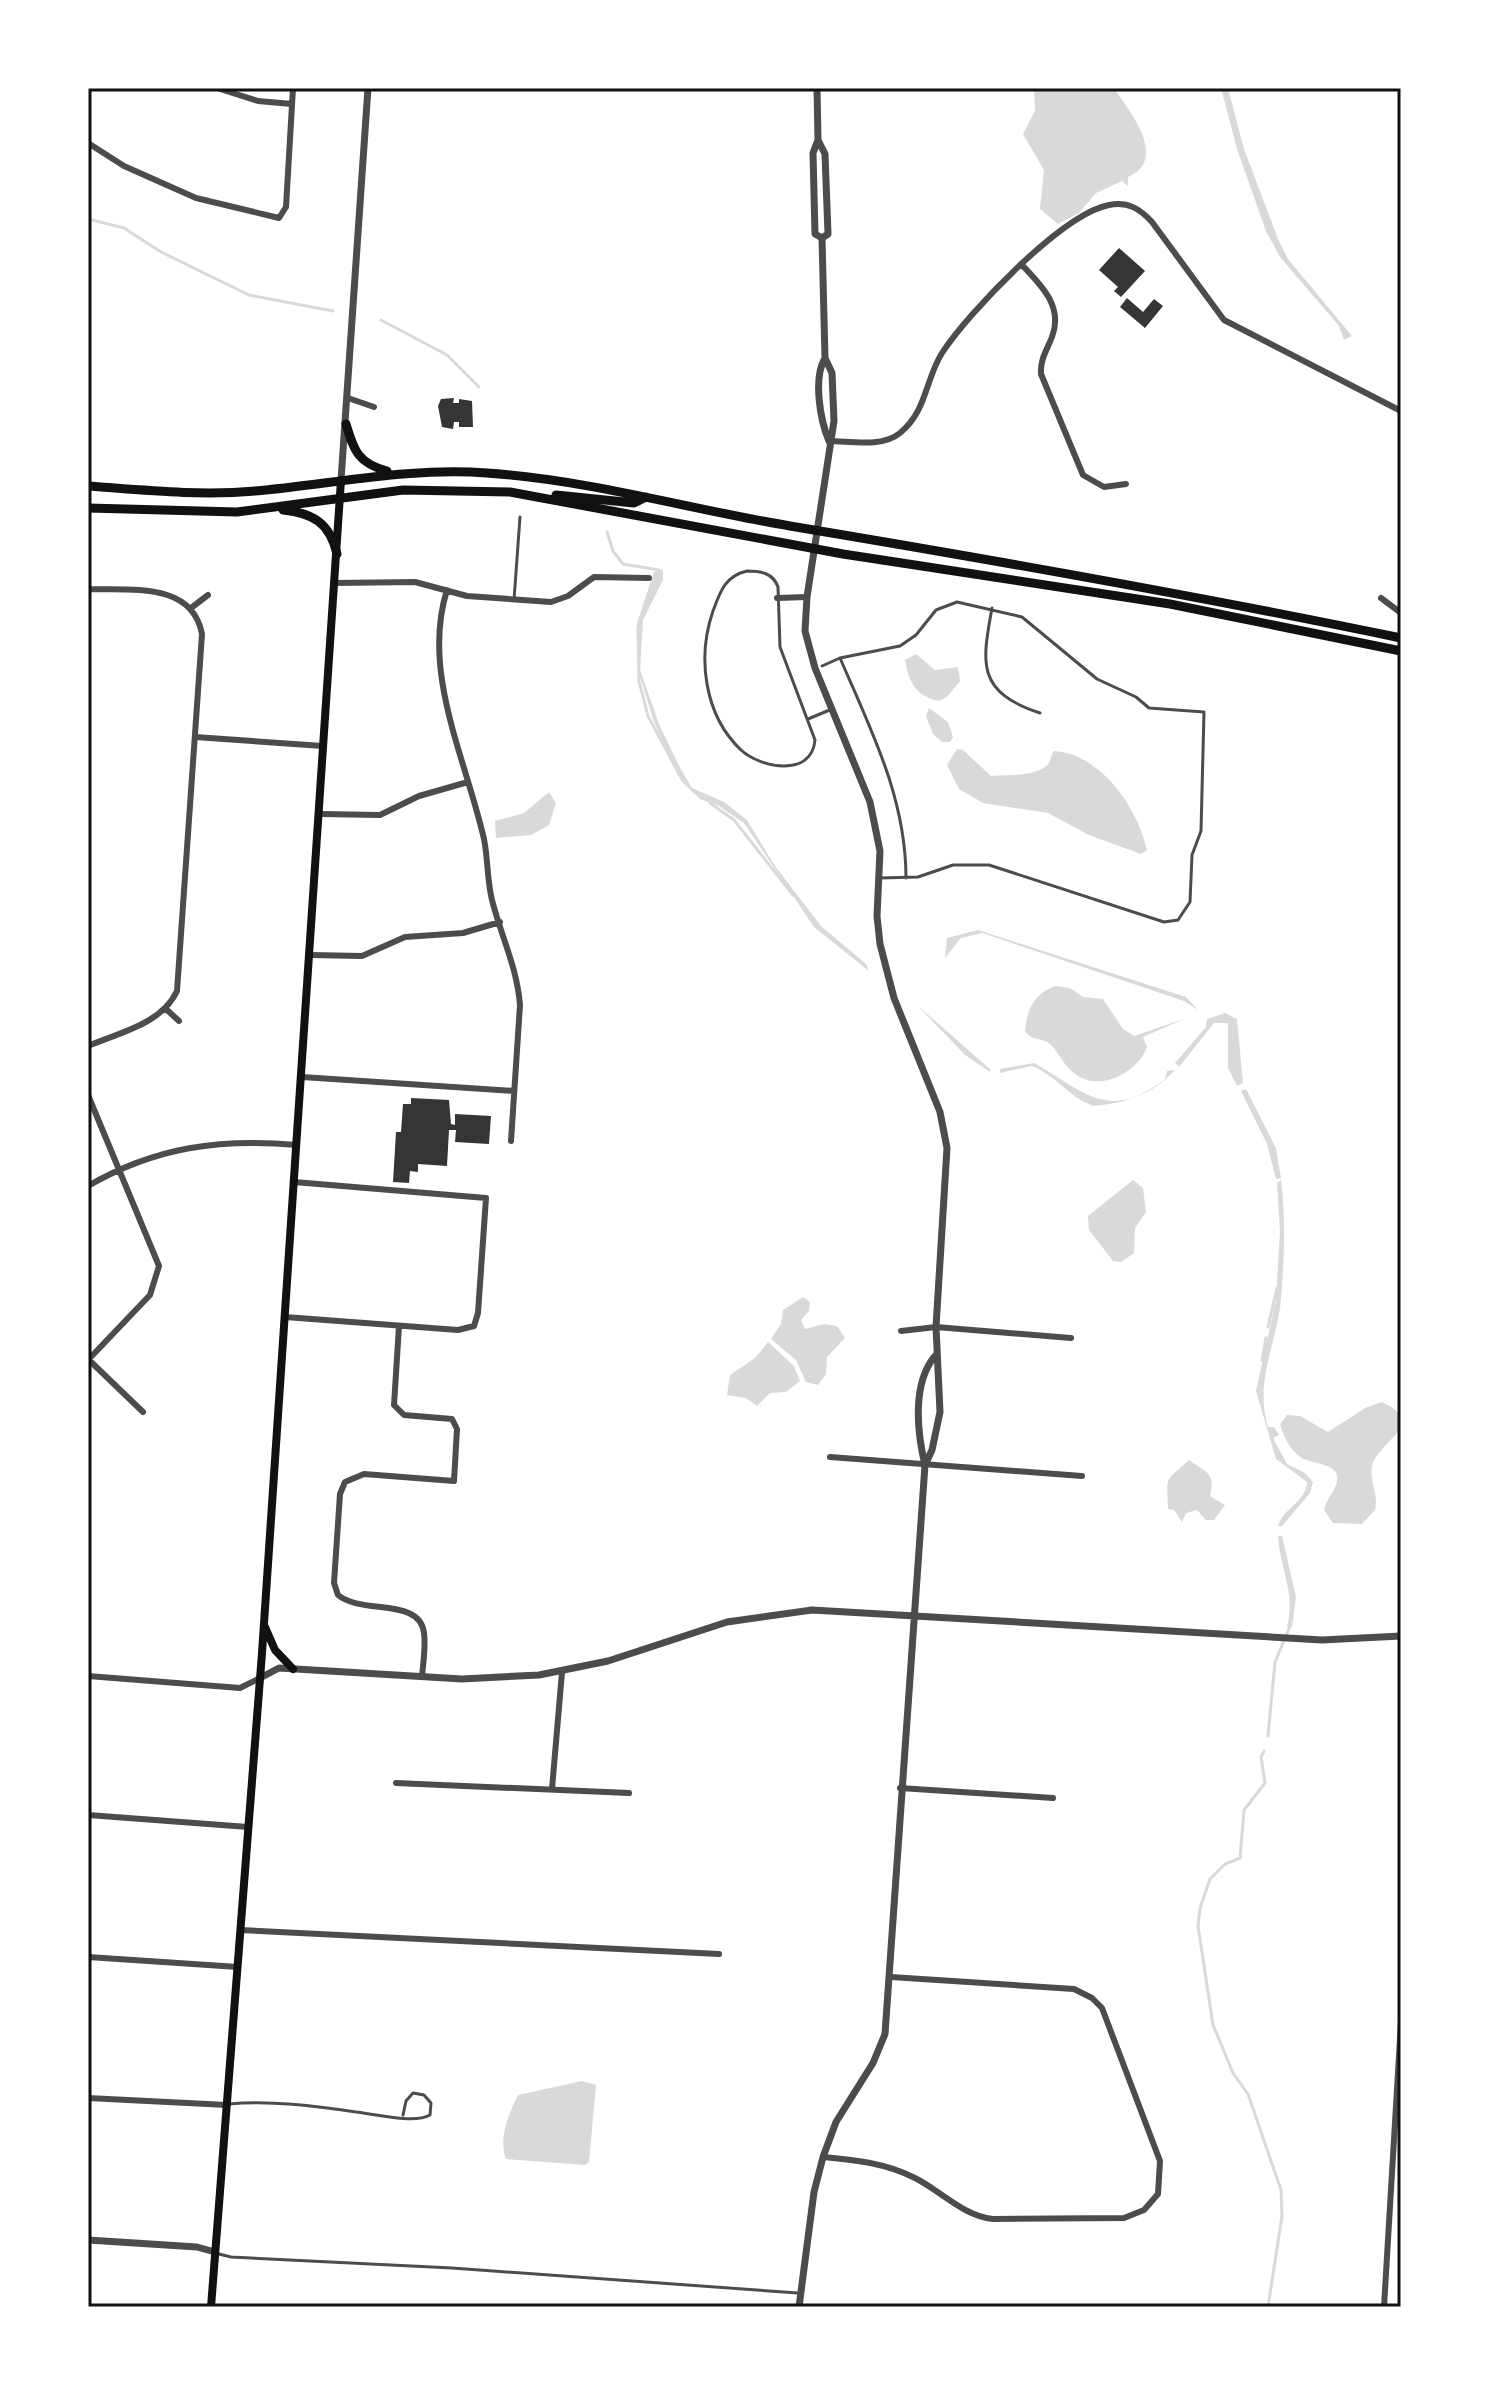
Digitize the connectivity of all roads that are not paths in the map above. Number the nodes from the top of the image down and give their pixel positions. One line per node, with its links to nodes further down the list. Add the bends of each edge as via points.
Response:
1 (217, 88): 6 (street, via 258,101)
2 (293, 88): 6 (street)
3 (368, 88): 13 (street)
4 (817, 88): 7 (street)
5 (1401, 101): 8 (street)
6 (292, 104): 9 (street, via 286,207 279,218 196,198 124,166)
7 (818, 140): 10 (street, via 825,154 828,234); 10 (street, via 813,153 815,234)
8 (1401, 141)
9 (88, 143)
10 (822, 238): 12 (street)
11 (1021, 264): 15 (street, via 1074,222 1107,205 1140,209 1224,320); 17 (street, via 941,354 924,403 902,432 878,441); 20 (street, via 1051,296 1056,326 1041,374 1083,475 1104,487)
12 (825, 358): 17 (street, via 820,372 822,422); 17 (street, via 832,373 834,421)
13 (348, 398): 14 (street); 16 (street)
14 (374, 407)
15 (1401, 411)
16 (346, 424): 18 (main road, via 362,463); 19 (street)
17 (829, 441): 28 (street)
18 (394, 473): 19 (main road); 23 (main road, via 485,472)
19 (341, 480): 21 (main road, via 220,493); 24 (main road)
20 (1126, 484)
21 (88, 486)
22 (541, 496): 23 (main road, via 569,494 634,503); 24 (main road, via 441,488); 29 (main road)
23 (646, 497): 28 (main road)
24 (340, 498): 26 (main road); 30 (main road)
25 (88, 508): 26 (main road, via 200,513)
26 (268, 508): 30 (main road, via 317,519 330,531)
27 (520, 517): 39 (lane)
28 (817, 530): 29 (street); 43 (main road)
29 (814, 548): 36 (street); 44 (main road, via 1170,604)
30 (337, 554): 32 (main road)
31 (649, 578): 39 (street, via 603,575 560,600)
32 (334, 583): 34 (street, via 415,582); 51 (main road)
33 (88, 589): 40 (street, via 165,593)
34 (447, 590): 39 (street); 52 (street, via 440,675)
35 (208, 595): 40 (street)
36 (807, 597): 37 (street); 46 (street, via 805,631)
37 (777, 598): 49 (lane, via 780,647); 49 (lane, via 776,579 765,572 738,573 724,584 706,640 710,697 742,751 774,766 799,764 811,755 815,740)
38 (1381, 598): 42 (street)
39 (514, 600)
40 (191, 608): 50 (street, via 202,634)
41 (992, 608): 45 (lane, via 942,605 908,642); 48 (lane, via 983,656 987,674 1010,700); 55 (lane, via 1022,617 1097,679 1149,708 1204,712 1201,831 1192,855 1188,909 1178,920 1164,922 989,865 953,865)
42 (1401, 613)
43 (1401, 638)
44 (1401, 651)
45 (840, 658): 46 (lane); 55 (lane, via 892,780 904,829)
46 (818, 667): 47 (street)
47 (832, 709): 49 (lane); 54 (street, via 870,802)
48 (1040, 713)
49 (808, 719)
50 (195, 737): 51 (street); 58 (street, via 179,981)
51 (324, 746): 53 (main road)
52 (468, 782): 53 (street, via 419,796 380,815); 56 (street)
53 (320, 814): 57 (main road)
54 (880, 878): 55 (lane); 71 (street, via 878,932 889,981 930,1082 946,1139)
55 (906, 878)
56 (500, 922): 57 (street, via 463,933 405,937 362,956); 62 (street, via 520,1005)
57 (310, 955): 61 (main road)
58 (166, 1009): 59 (street); 60 (street)
59 (179, 1021)
60 (88, 1046)
61 (302, 1077): 62 (street); 65 (main road)
62 (514, 1091): 64 (street)
63 (88, 1095): 66 (street)
64 (511, 1141)
65 (297, 1145): 66 (street, via 202,1144); 67 (main road)
66 (120, 1170): 68 (street); 75 (street, via 157,1255 158,1276 150,1295)
67 (294, 1182): 69 (main road); 70 (street, via 486,1198 474,1326)
68 (88, 1186)
69 (285, 1317): 70 (street); 81 (main road)
70 (399, 1326): 86 (street, via 394,1405 404,1415 452,1419 457,1429 454,1481 364,1474 345,1482 334,1583 347,1602 416,1616 424,1632)
71 (936, 1327): 72 (street); 73 (street); 74 (street)
72 (901, 1331)
73 (1071, 1338)
74 (935, 1356): 78 (street, via 940,1412); 78 (street, via 919,1406)
75 (88, 1360): 76 (street)
76 (143, 1412)
77 (830, 1457): 78 (street)
78 (925, 1465): 79 (street); 80 (street)
79 (1082, 1476)
80 (914, 1614): 82 (street, via 1343,1641); 84 (street, via 835,1609 767,1614); 89 (street)
81 (264, 1624): 83 (main road, via 275,1650); 87 (main road)
82 (1401, 1636)
83 (293, 1669): 86 (street); 87 (street, via 274,1669)
84 (562, 1672): 86 (street, via 485,1680); 90 (street)
85 (88, 1676): 87 (street, via 240,1688)
86 (422, 1677)
87 (260, 1678): 94 (main road)
88 (396, 1783): 90 (street)
89 (900, 1788): 92 (street); 99 (street)
90 (552, 1789): 91 (street)
91 (629, 1793)
92 (1053, 1798)
93 (88, 1815): 94 (street)
94 (248, 1827): 95 (main road)
95 (240, 1930): 96 (street); 98 (main road)
96 (719, 1954)
97 (88, 1957): 98 (street)
98 (238, 1967): 102 (main road)
99 (891, 1977): 105 (street, via 880,2048 836,2122); 105 (street, via 1074,1989 1092,1998 1102,2008 1160,2161 1158,2194 1144,2210 1124,2218 982,2218 900,2171)
100 (1401, 2022): 104 (street)
101 (88, 2098): 102 (street)
102 (227, 2105): 103 (lane); 107 (main road)
103 (403, 2115): 103 (lane, via 425,2118 431,2103 413,2093)
104 (1397, 2142): 111 (street)
105 (823, 2157): 108 (street)
106 (88, 2240): 107 (street)
107 (215, 2252): 108 (lane); 109 (main road)
108 (800, 2294): 110 (street)
109 (211, 2307)
110 (799, 2307)
111 (1384, 2307)

